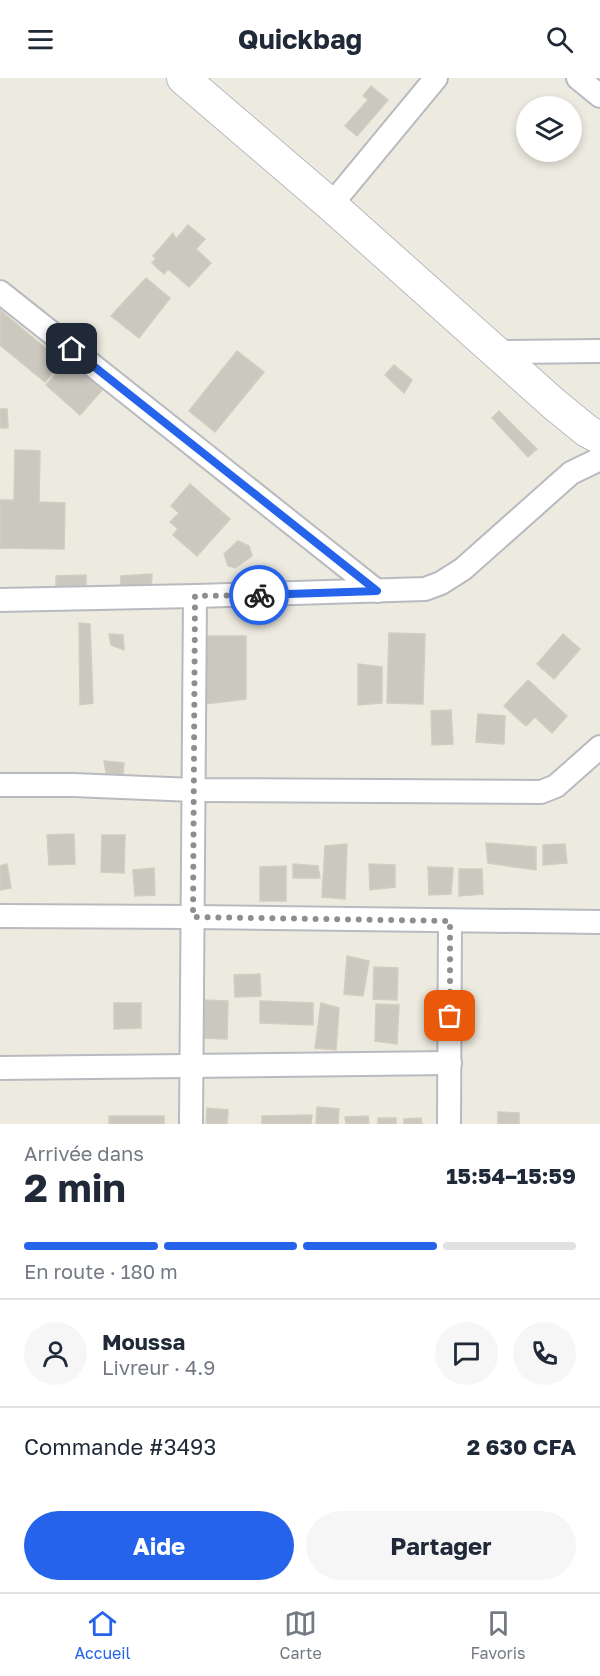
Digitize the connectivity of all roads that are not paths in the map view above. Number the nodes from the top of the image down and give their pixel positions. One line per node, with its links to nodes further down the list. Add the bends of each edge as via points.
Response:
1 (183, 78): 5 (main road)
2 (436, 78): 5 (street)
3 (578, 78): 4 (street)
4 (600, 96)
5 (331, 205): 8 (main road)
6 (0, 292): 11 (street)
7 (600, 351): 8 (street)
8 (495, 352): 9 (main road)
9 (596, 441)
10 (600, 459): 11 (street, via 571,473 453,576 425,589)
11 (377, 591): 12 (street)
12 (195, 596): 13 (street); 16 (street)
13 (0, 600)
14 (599, 751): 16 (street, via 556,786 541,792)
15 (0, 785): 16 (street)
16 (194, 790): 18 (street)
17 (0, 916): 18 (street)
18 (193, 917): 19 (street); 22 (street)
19 (450, 921): 20 (street); 21 (street)
20 (600, 922)
21 (450, 1063): 22 (street); 25 (street)
22 (192, 1066): 23 (street); 24 (street)
23 (0, 1068)
24 (191, 1124)
25 (449, 1124)

